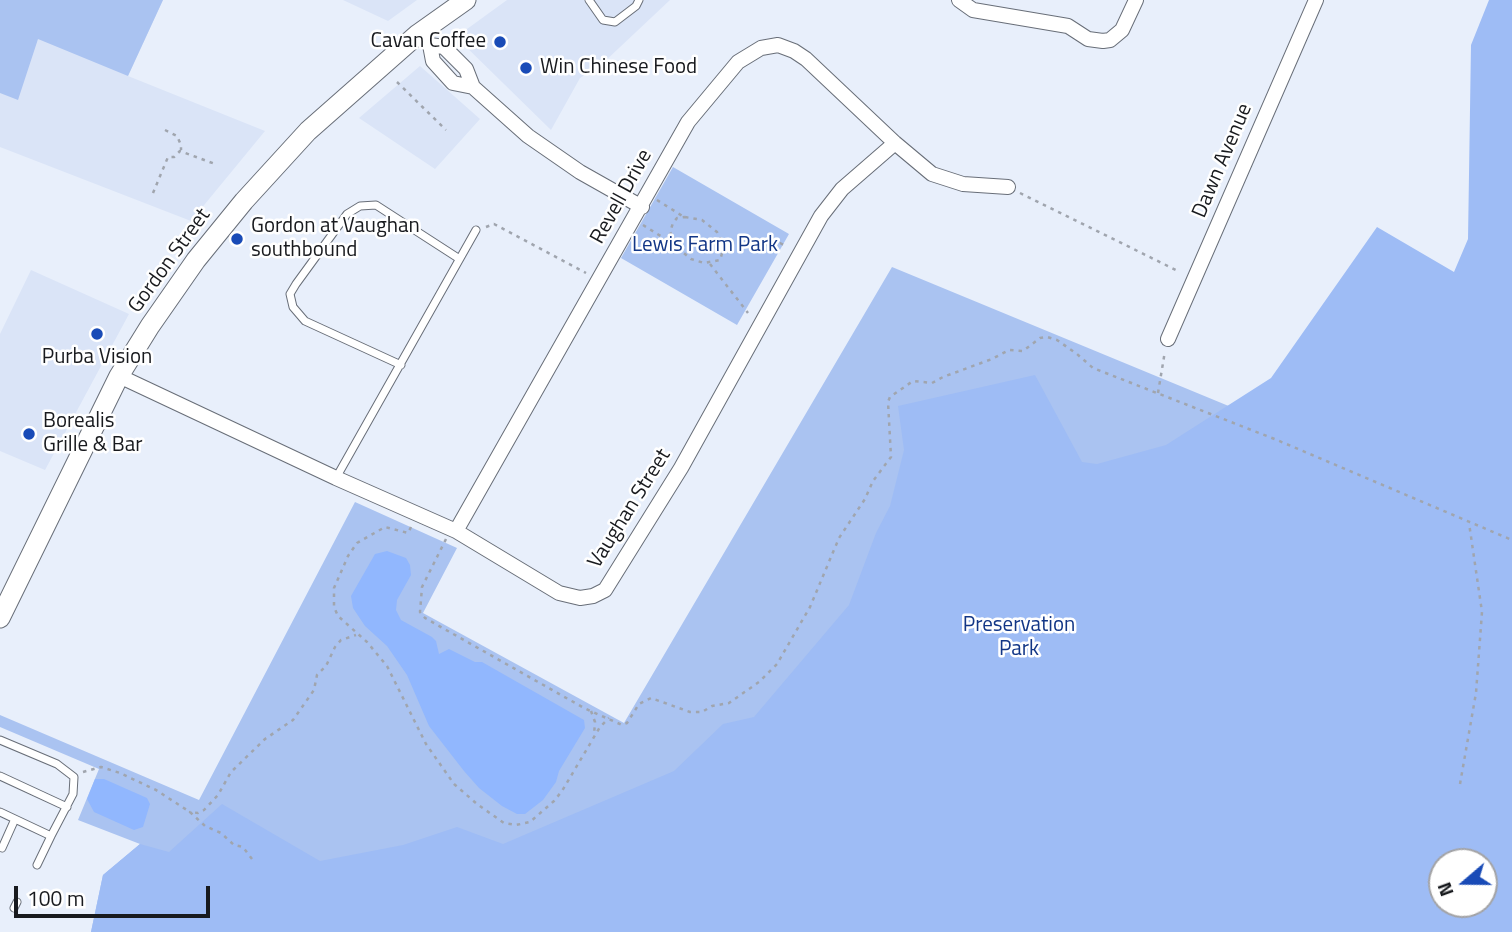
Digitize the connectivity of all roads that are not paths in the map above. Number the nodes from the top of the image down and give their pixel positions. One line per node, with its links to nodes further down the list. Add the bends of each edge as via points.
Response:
1 (466, 0): 7 (main road, Gordon Street)
2 (589, 0): 3 (lane, via 603,20 615,22)
3 (639, 0)
4 (959, 0): 5 (street, via 973,10 1068,26 1088,39 1103,41 1122,30)
5 (1136, 0)
6 (1312, 1): 13 (street, Dawn Avenue)
7 (424, 40): 10 (street, via 444,47 466,69 473,87 528,136 580,172); 15 (main road, Gordon Street, via 308,131 244,201 196,260)
8 (895, 143): 9 (street, Revell Drive, via 932,174 963,184); 10 (street, Revell Drive, via 806,59 778,46 761,48 738,62 688,122); 17 (street, Vaughan Street, via 842,190 821,216 681,468 605,590 580,598 559,593)
9 (1008, 187)
10 (645, 201): 17 (street, Revell Drive)
11 (476, 230): 12 (lane)
12 (458, 258): 14 (lane); 14 (lane, via 376,205 360,206 347,214 290,294 293,307 305,321)
13 (1168, 339)
14 (401, 365): 16 (lane)
15 (120, 376): 16 (street, Vaughan Street); 18 (main road, Gordon Street)
16 (336, 478): 17 (street, Vaughan Street)
17 (453, 530)
18 (0, 618)
19 (0, 740): 21 (lane, via 57,764 74,777)
20 (0, 776): 21 (lane)
21 (67, 807): 24 (lane)
22 (0, 812): 23 (lane)
23 (15, 819): 24 (lane); 25 (lane)
24 (51, 836): 26 (lane)
25 (2, 848)
26 (37, 865)

